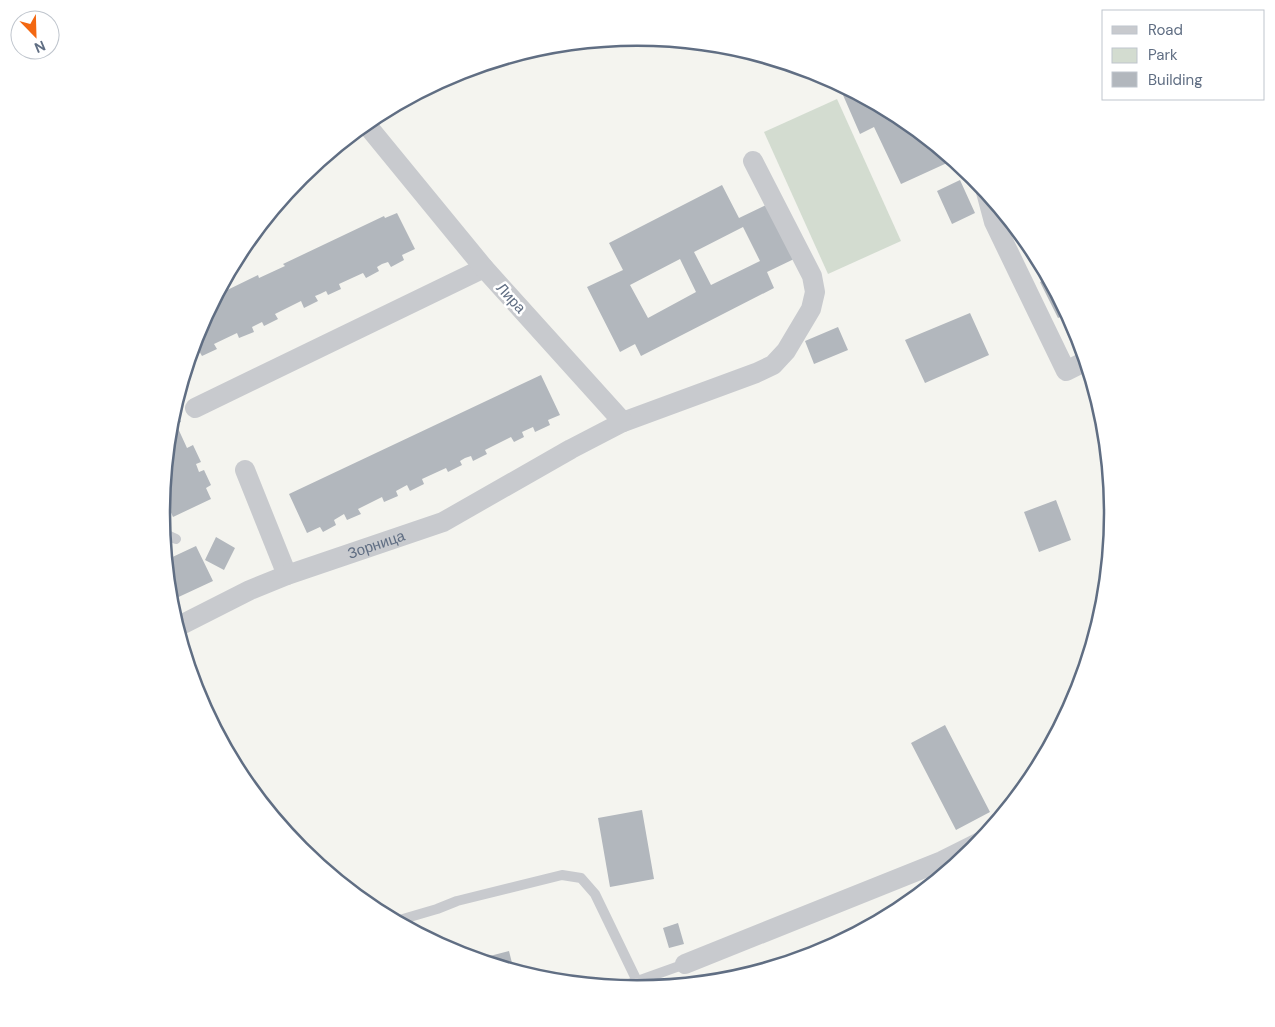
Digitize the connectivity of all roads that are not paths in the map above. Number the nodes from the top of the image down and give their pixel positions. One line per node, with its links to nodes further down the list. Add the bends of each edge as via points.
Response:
1 (371, 130): 4 (street, Лира)
2 (753, 161): 7 (street, via 812,276 815,292 811,309 786,351 773,365)
3 (1000, 219): 5 (street, via 1066,371)
4 (484, 268): 6 (street); 7 (street, Лира)
5 (1080, 364)
6 (195, 408)
7 (623, 422): 11 (street, Зорница, via 443,522)
8 (244, 470): 11 (street)
9 (171, 537): 10 (lane)
10 (176, 539)
11 (287, 575): 12 (street, Зорница)
12 (184, 624)
13 (959, 852): 15 (street)
14 (405, 918): 16 (lane, via 457,901 562,875 580,878 596,894)
15 (685, 964): 16 (lane)
16 (638, 980)

